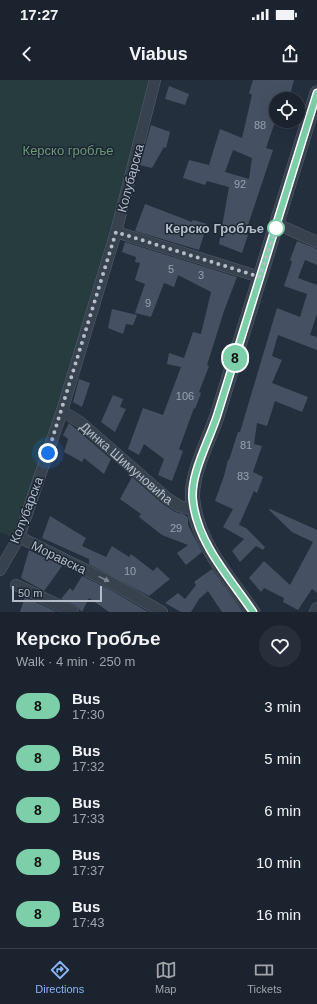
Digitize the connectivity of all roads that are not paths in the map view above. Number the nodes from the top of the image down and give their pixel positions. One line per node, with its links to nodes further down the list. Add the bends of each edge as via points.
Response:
1 (156, 80): 4 (street, Колубарска)
2 (317, 92): 3 (street)
3 (277, 224): 5 (street); 6 (street)
4 (116, 232): 6 (street); 7 (street, Колубарска)
5 (317, 242)
6 (260, 277): 8 (street, via 195,477 192,494)
7 (62, 410): 8 (street, Динка Шимуновића, via 85,426 167,498 179,506); 9 (street, Колубарска)
8 (194, 510): 15 (street, via 204,540)
9 (19, 537): 10 (street, Колубарска); 13 (street, Моравска, one-way to 13, via 114,584)
10 (0, 570)
11 (16, 585): 14 (street)
12 (317, 608): 16 (street)
13 (160, 611)
14 (73, 612)
15 (253, 612)
16 (314, 612)

